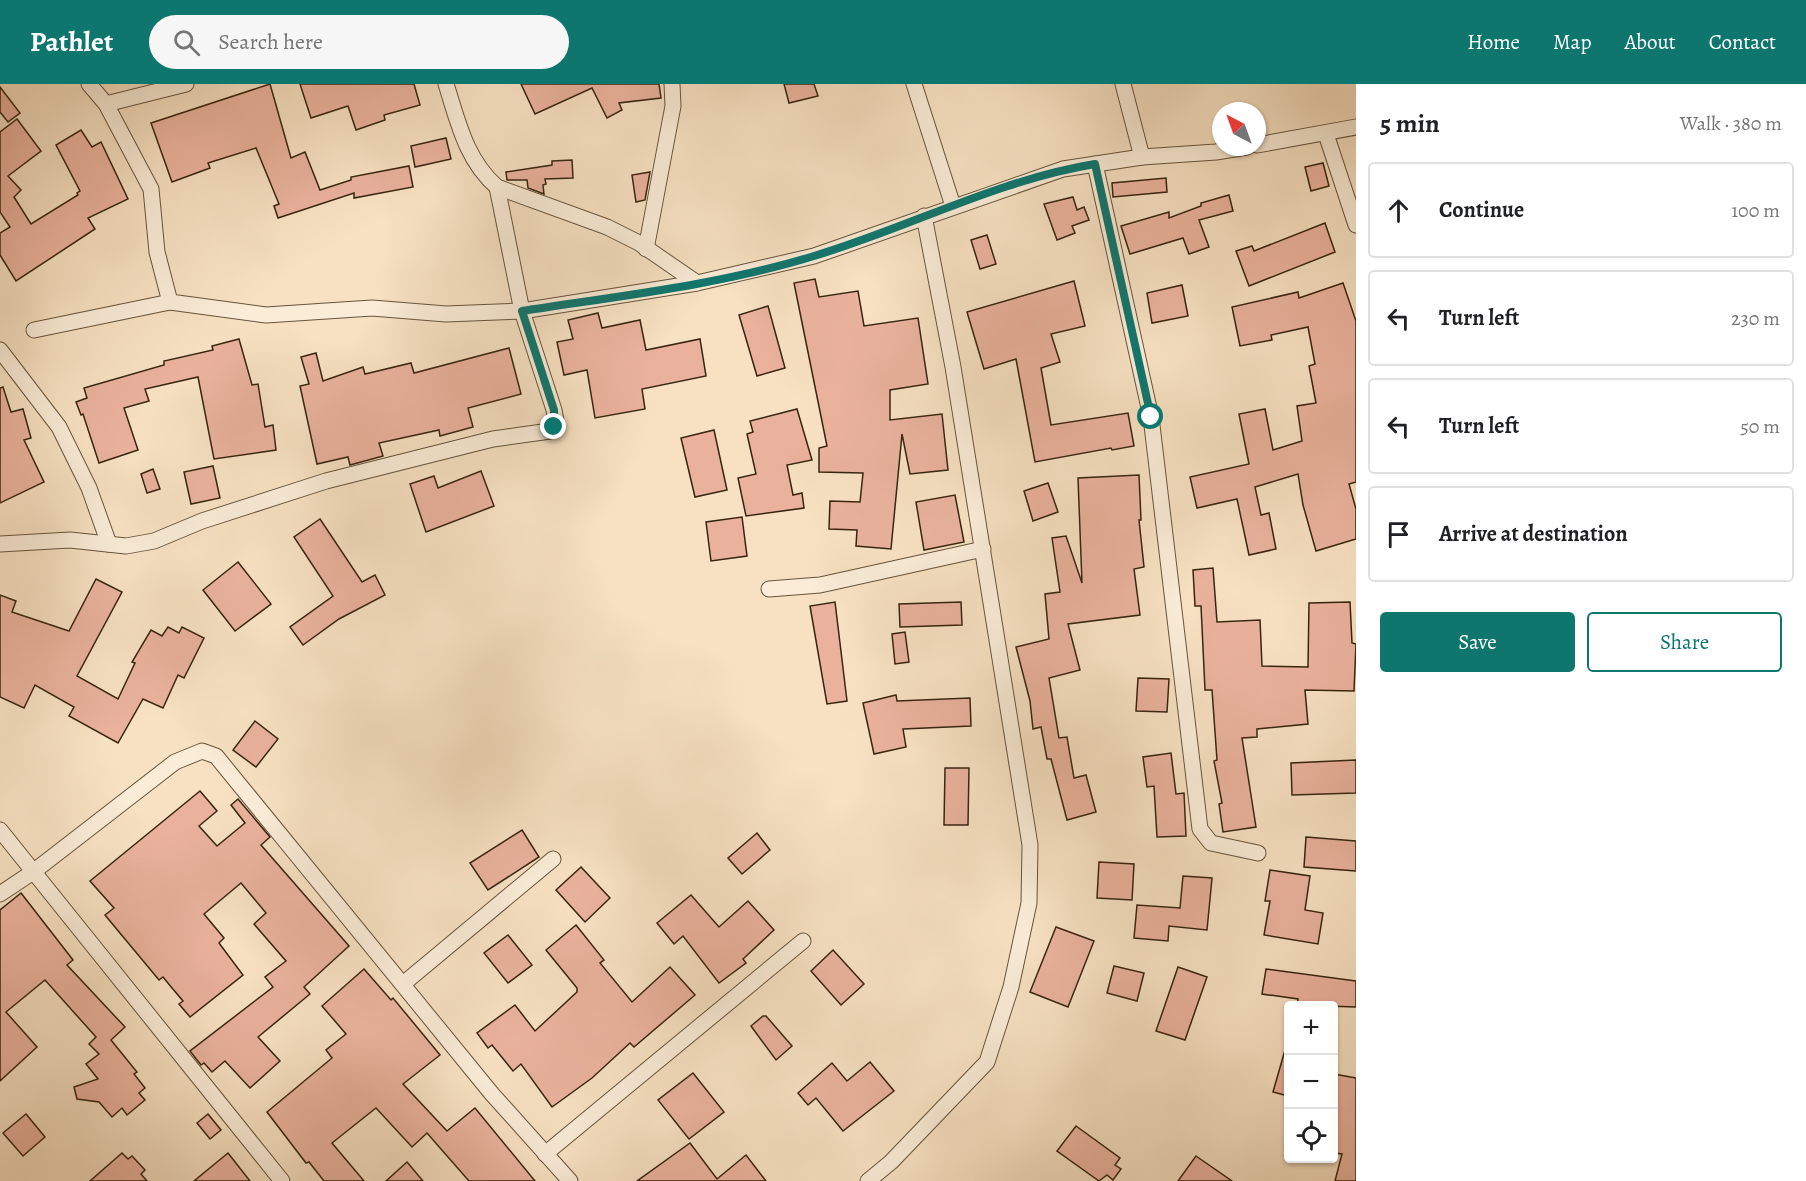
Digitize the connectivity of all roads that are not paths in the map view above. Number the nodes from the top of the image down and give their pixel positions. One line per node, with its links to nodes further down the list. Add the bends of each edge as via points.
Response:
1 (89, 84): 7 (street)
2 (186, 84): 7 (street)
3 (446, 84): 14 (street, via 468,150)
4 (672, 84): 18 (street, via 673,106)
5 (914, 84): 15 (street)
6 (1124, 84): 12 (street)
7 (106, 104): 20 (street, via 151,189 157,252)
8 (1356, 127): 9 (street)
9 (1326, 134): 10 (street); 17 (street)
10 (1266, 144)
11 (1212, 152): 12 (street)
12 (1142, 157): 13 (street)
13 (1095, 164): 15 (street, via 1052,172); 29 (street, via 1151,417 1200,829 1211,843)
14 (496, 187): 18 (street, via 607,227); 21 (street)
15 (953, 206): 16 (street)
16 (924, 216): 19 (street, via 813,256); 26 (street)
17 (1356, 225)
18 (646, 249): 19 (street)
19 (697, 283): 21 (street)
20 (170, 302): 21 (street, via 266,315 372,308 447,314); 22 (street)
21 (522, 311): 25 (street, via 554,410 556,421 550,431 493,439 326,481 202,521 154,541 126,546)
22 (34, 330)
23 (0, 350): 25 (street, via 60,427 89,488)
24 (0, 544): 25 (street, via 70,540)
25 (109, 544)
26 (983, 549): 27 (street, via 820,585); 38 (street, via 1030,845 1029,903 1011,987 987,1062)
27 (769, 589)
28 (0, 831): 31 (street)
29 (1258, 853)
30 (553, 859): 34 (street)
31 (33, 872): 32 (street); 34 (street, via 175,762 202,751 223,763); 36 (street)
32 (0, 894)
33 (803, 941): 35 (street)
34 (403, 984): 35 (street)
35 (545, 1154): 37 (street)
36 (282, 1181)
37 (570, 1181)
38 (868, 1181)

